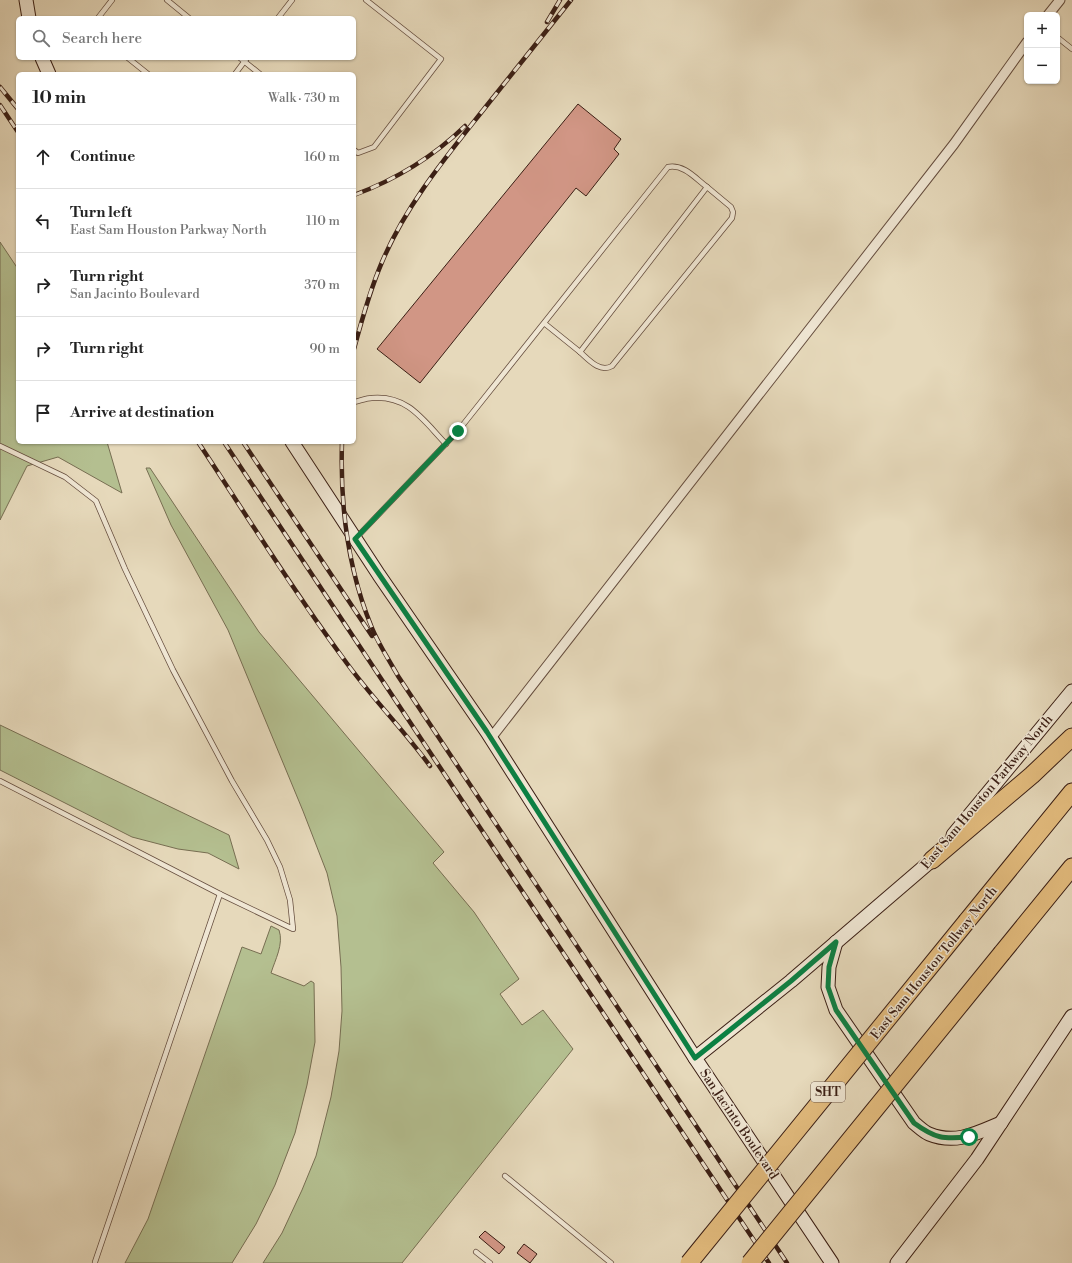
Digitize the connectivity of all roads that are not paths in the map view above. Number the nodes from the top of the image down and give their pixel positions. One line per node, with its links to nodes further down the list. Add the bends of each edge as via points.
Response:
1 (26, 0): 8 (main road)
2 (112, 0): 9 (lane)
3 (167, 0): 10 (lane)
4 (292, 0): 11 (lane)
5 (366, 0): 20 (lane, via 441,59 374,147)
6 (1060, 0): 7 (street)
7 (1050, 12)
8 (29, 16)
9 (100, 16)
10 (187, 16)
11 (280, 16)
12 (1060, 39): 14 (lane)
13 (1024, 46): 31 (street, via 954,144)
14 (1072, 49)
15 (130, 60): 17 (lane)
16 (246, 60): 18 (lane); 19 (lane)
17 (146, 72)
18 (237, 72)
19 (258, 72)
20 (356, 152)
21 (707, 187): 22 (lane, via 683,168 668,167); 23 (lane); 23 (lane, via 731,207 732,218 612,366 601,369)
22 (544, 323): 23 (lane); 26 (lane)
23 (580, 352)
24 (356, 402): 26 (lane, via 390,398 413,408)
25 (293, 444): 28 (main road, San Jacinto Boulevard)
26 (446, 444): 28 (lane)
27 (0, 446): 36 (lane, via 65,478 96,501 173,670 280,867 290,900 293,930)
28 (355, 539): 31 (main road, San Jacinto Boulevard)
29 (1072, 692): 34 (main road, East Sam Houston Parkway North)
30 (1072, 737): 34 (highway, via 1032,775)
31 (490, 738): 39 (main road, San Jacinto Boulevard)
32 (0, 781): 36 (lane)
33 (1072, 792): 46 (highway, East Sam Houston Tollway North / SHT, bridge)
34 (932, 860): 37 (main road, East Sam Houston Parkway North)
35 (1072, 867): 47 (highway, bridge)
36 (220, 894): 43 (lane)
37 (836, 942): 39 (main road, East Sam Houston Parkway North); 40 (main road, via 829,967 828,987 836,1010 914,1123 929,1134 949,1138 969,1137)
38 (1072, 1016): 40 (main road)
39 (695, 1058): 48 (main road, San Jacinto Boulevard)
40 (1001, 1123): 49 (main road, via 977,1159)
41 (504, 1176): 45 (lane)
42 (476, 1252): 44 (lane)
43 (95, 1262)
44 (490, 1263)
45 (611, 1263)
46 (689, 1263)
47 (750, 1263)
48 (832, 1263)
49 (897, 1263)

